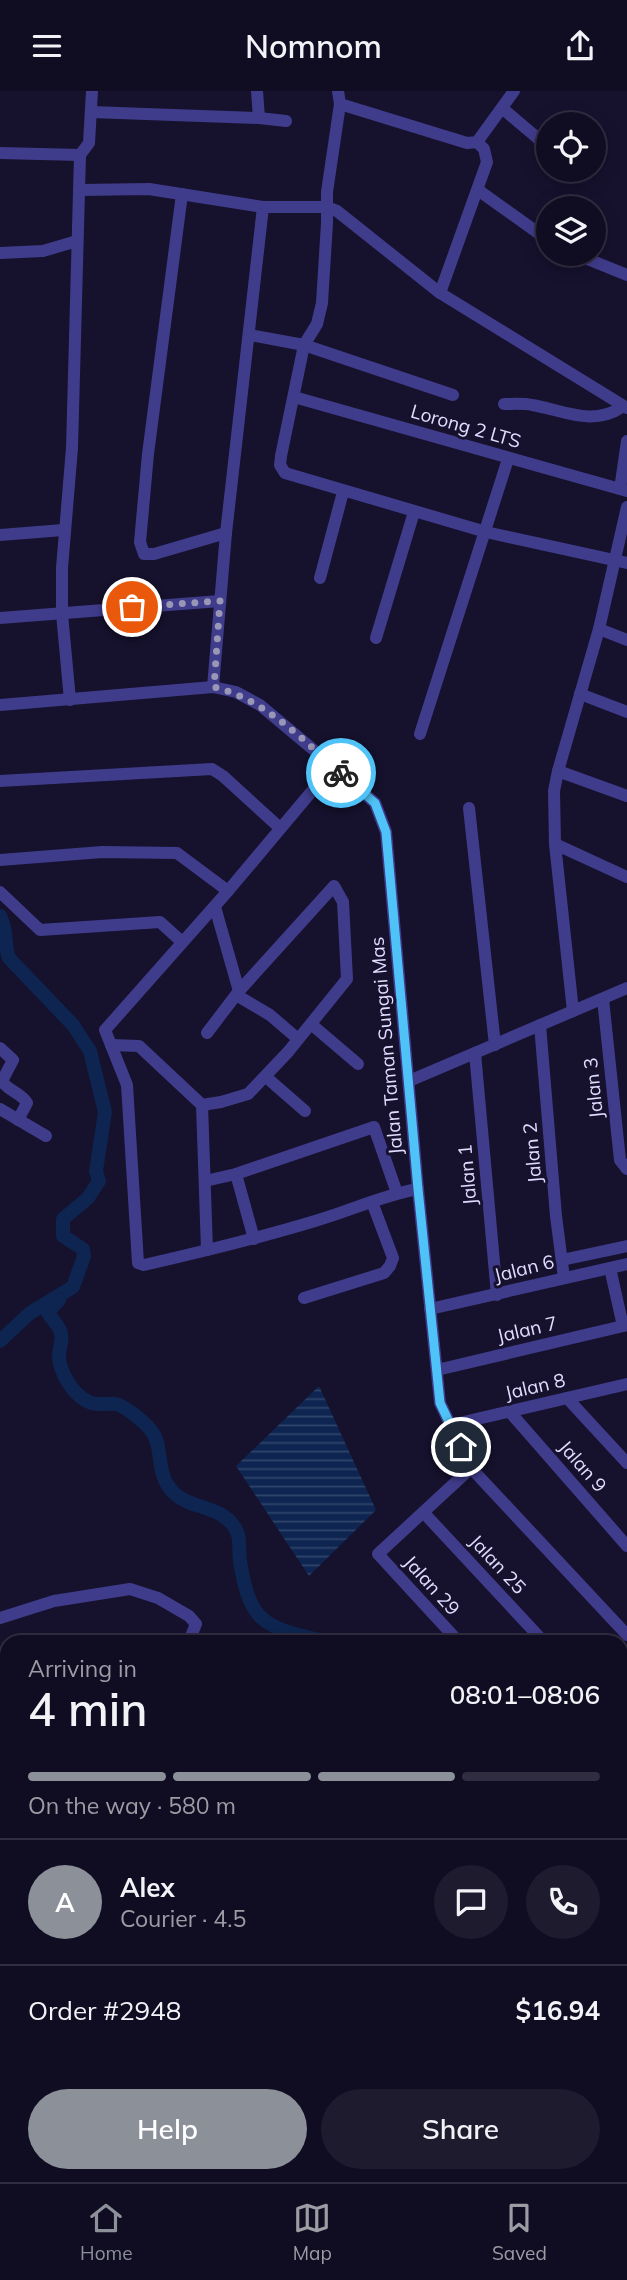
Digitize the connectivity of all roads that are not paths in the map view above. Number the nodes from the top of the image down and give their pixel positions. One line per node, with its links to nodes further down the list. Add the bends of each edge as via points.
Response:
1 (92, 91): 6 (street)
2 (257, 91): 7 (street)
3 (514, 91): 5 (street)
4 (339, 98): 10 (street, via 467,143); 17 (street)
5 (502, 108): 9 (street); 10 (street)
6 (91, 112): 7 (street); 12 (street, via 89,143)
7 (259, 118): 8 (street)
8 (286, 121)
9 (536, 137)
10 (477, 142): 14 (street, via 487,162)
11 (0, 153): 12 (street)
12 (80, 155): 13 (street)
13 (80, 190): 15 (street, via 149,189); 19 (street)
14 (478, 190): 18 (street); 23 (street)
15 (182, 194): 16 (street); 37 (street, via 140,542 144,554 154,554)
16 (263, 207): 17 (street); 24 (street)
17 (326, 208): 23 (street, via 337,211); 25 (street, via 322,303 317,324)
18 (536, 231)
19 (77, 240): 20 (street, via 43,251); 36 (street, via 72,448)
20 (0, 253)
21 (605, 266): 22 (street)
22 (627, 275)
23 (440, 293): 29 (street)
24 (250, 335): 25 (street); 37 (street)
25 (304, 345): 26 (street); 27 (street)
26 (453, 395)
27 (294, 397): 31 (street, Lorong 2 LTS); 33 (street, via 280,465 285,473)
28 (504, 404): 29 (street, via 603,417)
29 (624, 408)
30 (627, 441): 32 (street)
31 (508, 459): 32 (street, Lorong 2 LTS); 38 (street)
32 (623, 490)
33 (343, 492): 35 (street); 41 (street)
34 (627, 507): 40 (street)
35 (414, 512): 38 (street); 46 (street)
36 (63, 530): 39 (street); 43 (street)
37 (226, 533): 42 (street)
38 (486, 533): 40 (street); 53 (street)
39 (0, 534)
40 (621, 561): 45 (street)
41 (320, 578)
42 (220, 601): 43 (street); 48 (street)
43 (62, 614): 44 (street); 50 (street)
44 (0, 618)
45 (599, 629): 47 (street); 49 (street)
46 (376, 638)
47 (627, 640)
48 (214, 687): 50 (street, Jalan Taman Sungai Mas); 54 (street, Jalan Taman Sungai Mas, via 260,705)
49 (580, 694): 52 (street); 55 (street)
50 (70, 699): 51 (street, Jalan Taman Sungai Mas)
51 (0, 705)
52 (627, 712)
53 (420, 734)
54 (333, 766): 59 (street); 81 (street, Jalan Taman Sungai Mas, via 375,803 386,832)
55 (558, 771): 57 (street); 60 (street)
56 (0, 781): 59 (street, via 212,769)
57 (627, 796)
58 (469, 808): 76 (street)
59 (280, 828): 63 (street)
60 (555, 844): 62 (street); 70 (street)
61 (0, 860): 63 (street, via 102,852 177,853)
62 (627, 877)
63 (228, 891): 65 (street)
64 (0, 892): 66 (street, via 40,930 160,922)
65 (215, 907): 66 (street); 68 (street)
66 (182, 941): 75 (street, via 106,1030)
67 (627, 988): 69 (street)
68 (239, 993): 71 (street, via 334,886 342,902 347,976); 73 (street); 74 (street)
69 (603, 999): 70 (street); 87 (street, Jalan 3, via 620,1160)
70 (573, 1011): 72 (street)
71 (311, 1024): 74 (street); 79 (street)
72 (540, 1025): 76 (street); 96 (street, Jalan 2)
73 (207, 1033)
74 (298, 1039): 80 (street)
75 (111, 1045): 82 (street, via 139,1046); 95 (street, via 127,1085 138,1263)
76 (495, 1045): 78 (street)
77 (0, 1048): 85 (street, via 13,1060 2,1081 27,1103)
78 (475, 1053): 81 (street); 100 (street, Jalan 1)
79 (358, 1063)
80 (266, 1077): 82 (street, via 248,1094); 84 (street)
81 (409, 1081): 90 (street, Jalan Taman Sungai Mas)
82 (202, 1105): 89 (street)
83 (0, 1109): 85 (street)
84 (305, 1111)
85 (18, 1120): 86 (street)
86 (46, 1136)
87 (627, 1169)
88 (236, 1174): 89 (street); 91 (street, via 374,1127); 93 (street)
89 (205, 1181): 95 (street)
90 (418, 1189): 91 (street); 102 (street, Jalan Taman Sungai Mas)
91 (397, 1193): 92 (street)
92 (372, 1202): 93 (street); 101 (street, via 393,1258 390,1266 384,1273)
93 (254, 1239): 95 (street)
94 (627, 1246): 96 (street)
95 (206, 1250)
96 (562, 1260): 99 (street, Jalan 2)
97 (627, 1264): 98 (street, Jalan 6)
98 (610, 1268): 99 (street, Jalan 6); 103 (street)
99 (564, 1278): 100 (street, Jalan 6)
100 (497, 1295): 102 (street, Jalan 6)
101 (304, 1298)
102 (430, 1309): 104 (street, Jalan Taman Sungai Mas)
103 (625, 1325): 104 (street, Jalan 7)
104 (437, 1370): 108 (street, Jalan Taman Sungai Mas, via 440,1403)
105 (627, 1384): 106 (street, Jalan 8)
106 (567, 1398): 107 (street, Jalan 8); 109 (street)
107 (509, 1411): 108 (street, Jalan 8); 112 (street, Jalan 9)
108 (451, 1425): 110 (street, Jalan Taman Sungai Mas)
109 (627, 1463)
110 (471, 1468): 111 (street); 117 (street, Jalan Taman Sungai Mas)
111 (424, 1513): 115 (street, Jalan 29, via 378,1554); 116 (street, Jalan 25)
112 (627, 1546)
113 (0, 1618): 114 (street, via 54,1601 130,1589 189,1616 196,1624)
114 (191, 1635)
115 (452, 1635)
116 (537, 1635)
117 (627, 1635)

